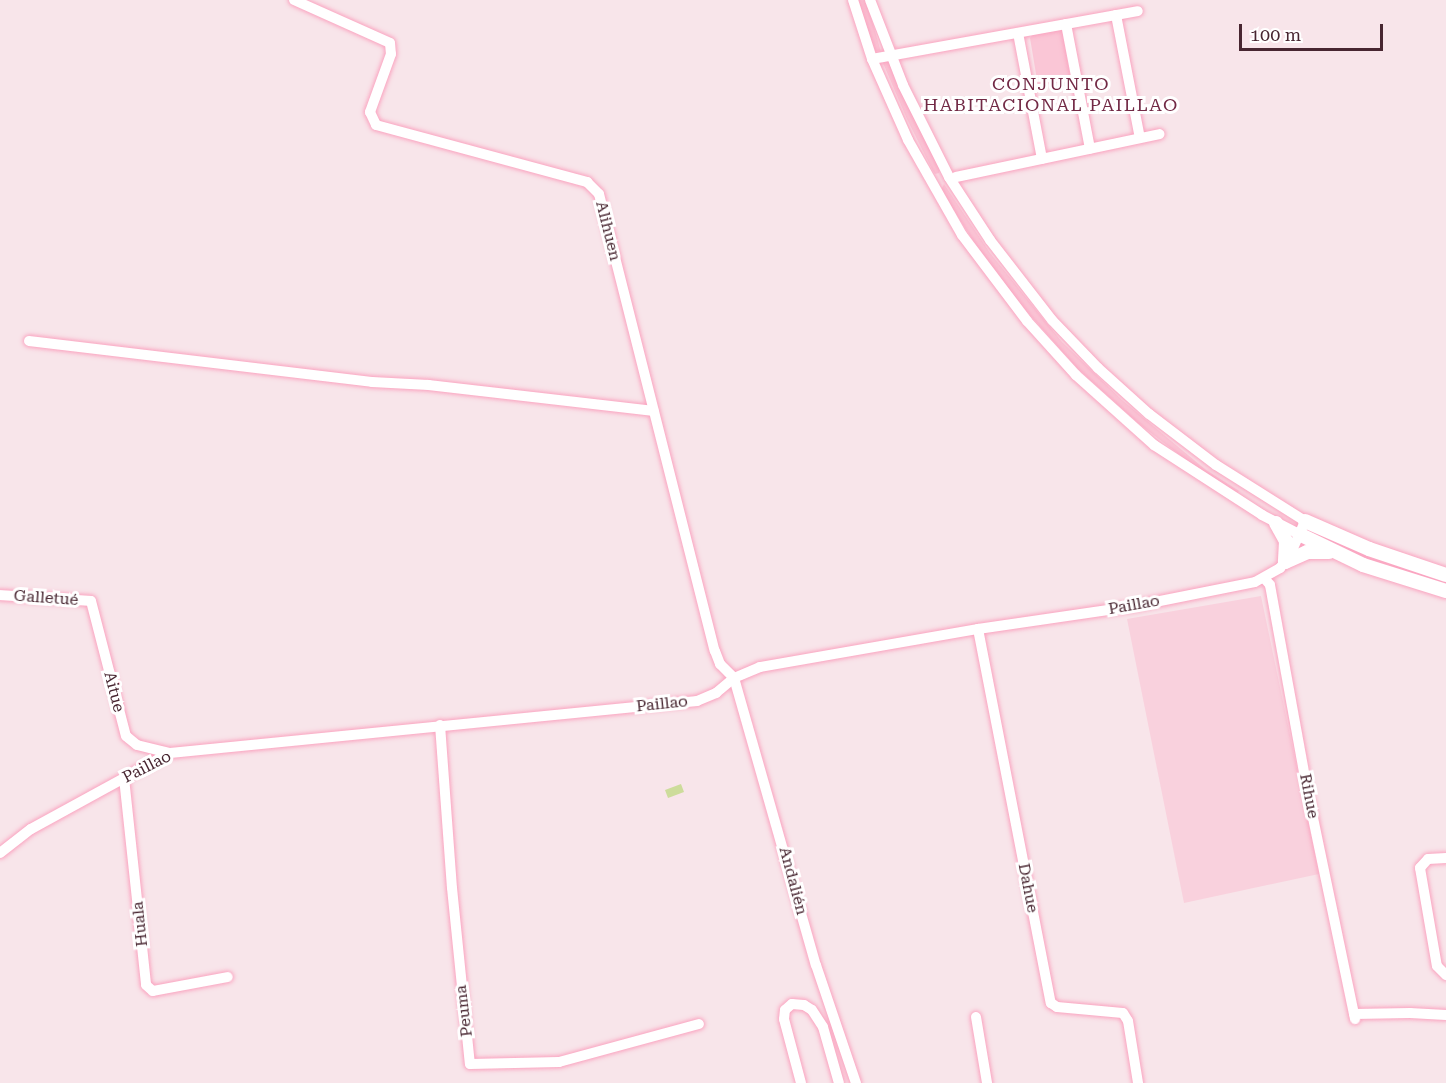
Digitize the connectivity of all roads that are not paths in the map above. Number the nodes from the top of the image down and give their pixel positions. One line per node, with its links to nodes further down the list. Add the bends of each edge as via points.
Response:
1 (294, 0): 17 (street, Alihuen, via 390,43 391,54 370,112 376,125 594,187 599,194)
2 (853, 0): 9 (street)
3 (870, 0): 8 (street)
4 (1138, 11): 5 (street)
5 (1116, 15): 6 (street); 11 (street)
6 (1066, 24): 7 (street); 12 (street)
7 (1018, 33): 8 (street); 13 (street)
8 (892, 56): 9 (street); 14 (street, via 903,86)
9 (872, 59): 15 (street, via 899,123)
10 (1160, 134): 11 (street)
11 (1140, 138): 12 (street)
12 (1090, 149): 13 (street)
13 (1042, 159): 14 (street)
14 (953, 177): 15 (street); 18 (street, via 1009,266 1052,320 1098,368 1149,414 1216,465)
15 (933, 186): 19 (street, via 1004,294 1076,375 1154,445)
16 (30, 340): 17 (street, via 372,382)
17 (653, 411): 29 (street, Alihuen, via 715,651 720,664)
18 (1305, 520): 20 (street, Paillao); 23 (street, via 1369,549)
19 (1276, 523): 20 (street); 22 (street, via 1286,542)
20 (1299, 534): 21 (street); 22 (street, Paillao)
21 (1337, 552): 22 (street, via 1307,552); 25 (street, via 1363,565)
22 (1286, 562): 24 (street, Paillao)
23 (1446, 575)
24 (1264, 578): 28 (street, Paillao, via 1136,606); 39 (street, Rihue, via 1270,585 1308,794 1355,1016)
25 (1446, 591)
26 (0, 595): 27 (street, Galletué)
27 (92, 601): 31 (street, Aitue, via 126,736 137,745)
28 (978, 629): 29 (street, Paillao, via 760,667); 46 (street, Dahue, via 1051,1003 1057,1007 1123,1013 1128,1021)
29 (734, 678): 30 (street, Paillao, via 716,693 697,701); 37 (street, Andalién)
30 (440, 725): 31 (street, Paillao); 41 (street, Peuma, via 452,898 470,1064 559,1062)
31 (170, 753): 32 (street, Paillao)
32 (124, 778): 33 (street, Paillao, via 31,829); 36 (street, Huala, via 146,986 153,991)
33 (0, 853)
34 (1446, 858): 35 (street, via 1428,859 1420,868 1437,966)
35 (1446, 975)
36 (228, 977)
37 (828, 1000): 38 (street); 44 (street, Andalién)
38 (807, 1006): 42 (street, via 792,1004 785,1010 784,1019); 43 (street, via 823,1028)
39 (1446, 1015)
40 (976, 1017): 45 (street)
41 (699, 1024)
42 (801, 1083)
43 (839, 1083)
44 (856, 1083)
45 (987, 1083)
46 (1138, 1083)

